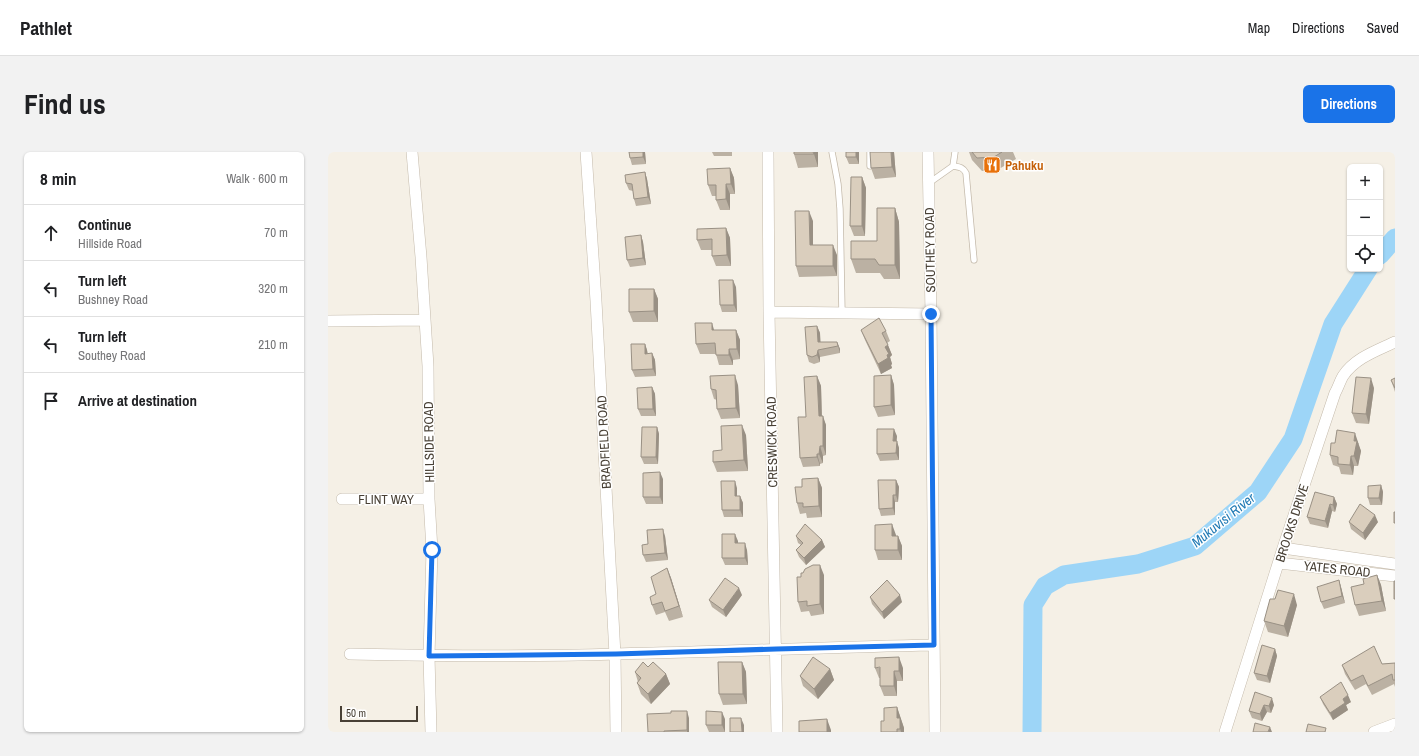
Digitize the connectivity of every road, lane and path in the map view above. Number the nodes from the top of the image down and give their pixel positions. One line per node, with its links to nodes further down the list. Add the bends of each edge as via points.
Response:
1 (412, 152): 15 (street, HILLSIDE ROAD)
2 (586, 152): 27 (street, BRADFIELD ROAD)
3 (768, 152): 12 (street, CRESWICK ROAD)
4 (832, 152): 13 (lane, via 840,210)
5 (870, 152): 8 (lane)
6 (928, 152): 10 (street, SOUTHEY ROAD)
7 (955, 152): 9 (lane)
8 (870, 166)
9 (953, 166): 10 (lane); 11 (lane, via 961,167 966,173)
10 (928, 183): 14 (street, SOUTHEY ROAD)
11 (974, 260)
12 (769, 312): 13 (street); 25 (street, CRESWICK ROAD)
13 (842, 313): 14 (street)
14 (931, 314): 24 (street, SOUTHEY ROAD)
15 (426, 320): 16 (street); 19 (street, HILLSIDE ROAD)
16 (328, 321)
17 (1395, 342): 20 (street, BROOKS DRIVE, via 1363,357 1343,377)
18 (342, 499): 19 (street, FLINT WAY)
19 (429, 499): 28 (street, HILLSIDE ROAD, via 432,550)
20 (1283, 548): 21 (street, BROOKS DRIVE); 22 (street, YATES ROAD)
21 (1279, 563): 23 (street, YATES ROAD); 34 (street, BROOKS DRIVE)
22 (1395, 564)
23 (1395, 576)
24 (934, 645): 25 (street); 33 (street, SOUTHEY ROAD)
25 (776, 649): 27 (street); 32 (street, CRESWICK ROAD)
26 (350, 654): 28 (street)
27 (616, 654): 28 (street); 31 (street, BRADFIELD ROAD)
28 (429, 656): 30 (street, HILLSIDE ROAD)
29 (1395, 724): 35 (street)
30 (431, 732)
31 (616, 732)
32 (778, 732)
33 (935, 732)
34 (1225, 732)
35 (1374, 732)

